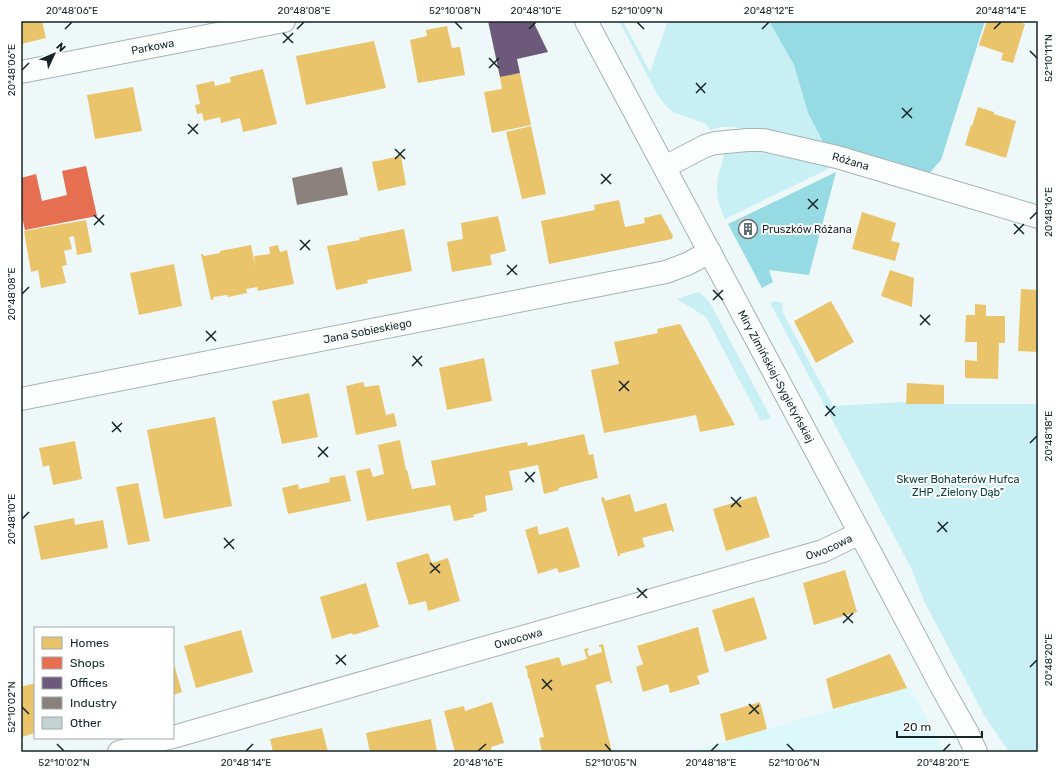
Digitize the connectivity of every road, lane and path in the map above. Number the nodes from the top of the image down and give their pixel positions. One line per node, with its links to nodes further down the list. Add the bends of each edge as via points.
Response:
1 (284, 21): 3 (street, Parkowa)
2 (586, 21): 4 (street, Miry Zimińskiej-Sygietyńskiej)
3 (21, 72)
4 (665, 167): 5 (street, Różana, via 710,144 763,140 837,157); 6 (street, Miry Zimińskiej-Sygietyńskiej)
5 (1038, 217)
6 (710, 252): 7 (street, Jana Sobieskiego, via 666,272); 8 (street, Miry Zimińskiej-Sygietyńskiej)
7 (21, 399)
8 (860, 533): 9 (street, Miry Zimińskiej-Sygietyńskiej); 10 (street, Owocowa, via 823,551)
9 (967, 732): 13 (street, Miry Zimińskiej-Sygietyńskiej); 14 (street, Miry Zimińskiej-Sygietyńskiej)
10 (174, 737)
11 (164, 739): 12 (street)
12 (119, 752)
13 (976, 752)
14 (981, 752)

